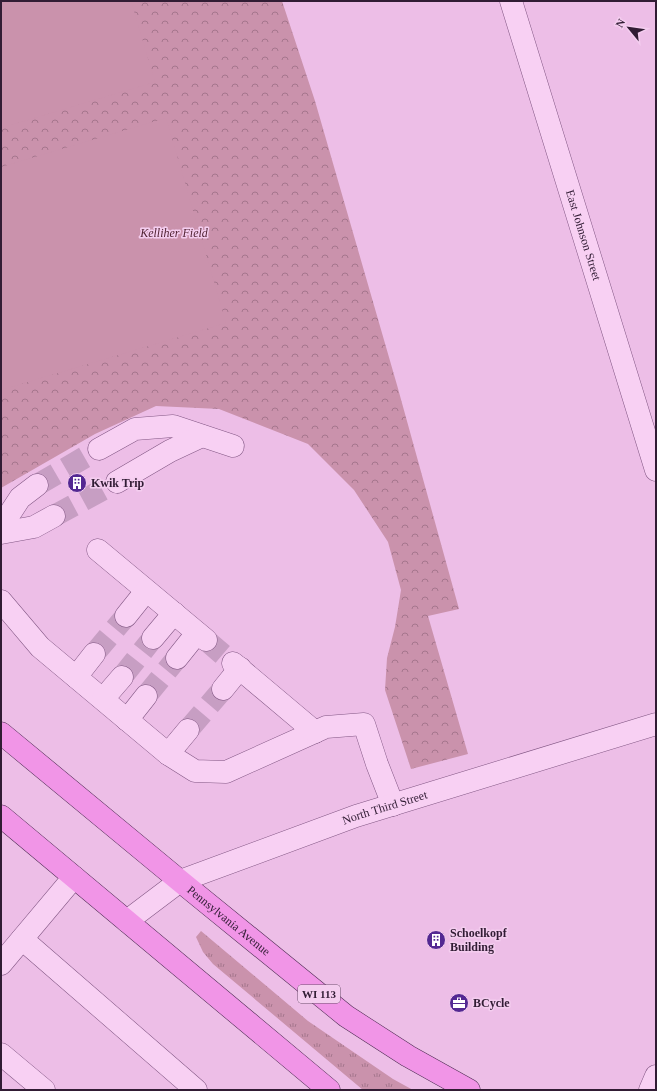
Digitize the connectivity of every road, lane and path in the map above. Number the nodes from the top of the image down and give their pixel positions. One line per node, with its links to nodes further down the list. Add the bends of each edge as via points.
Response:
1 (511, 1): 5 (street, East Johnson Street)
2 (202, 436): 3 (street); 4 (street, via 172,426 135,429); 6 (street, via 170,451)
3 (234, 446)
4 (99, 449)
5 (656, 470)
6 (117, 482)
7 (37, 485): 9 (street, via 20,498)
8 (54, 516): 10 (street, via 34,527)
9 (1, 527)
10 (1, 533)
11 (98, 550): 12 (street)
12 (146, 591): 14 (street); 15 (street)
13 (1, 601): 20 (street, via 40,647)
14 (174, 613): 16 (street); 18 (street, via 201,637)
15 (126, 616)
16 (153, 638)
17 (94, 654): 20 (street)
18 (177, 658)
19 (122, 676): 23 (street)
20 (76, 678): 23 (street)
21 (223, 689): 27 (street, via 236,666)
22 (146, 696): 24 (street)
23 (103, 699): 24 (street)
24 (127, 720): 29 (street)
25 (656, 724): 30 (street, North Third Street)
26 (188, 730): 29 (street)
27 (315, 732): 29 (street, via 226,772 195,771); 30 (street, via 326,727 364,724)
28 (1, 733): 33 (main road, Pennsylvania Avenue / WI 113)
29 (168, 754)
30 (393, 805): 33 (street, North Third Street, via 356,816)
31 (1, 816): 32 (main road)
32 (74, 877): 34 (main road); 35 (street)
33 (180, 881): 34 (street, North Third Street); 42 (main road, Pennsylvania Avenue / WI 113, via 346,1016 408,1056)
34 (127, 921): 41 (main road)
35 (22, 939): 36 (street); 40 (street)
36 (1, 964)
37 (1, 1054): 39 (street)
38 (656, 1076): 43 (street)
39 (44, 1090)
40 (196, 1090)
41 (329, 1090)
42 (469, 1090)
43 (650, 1090)

